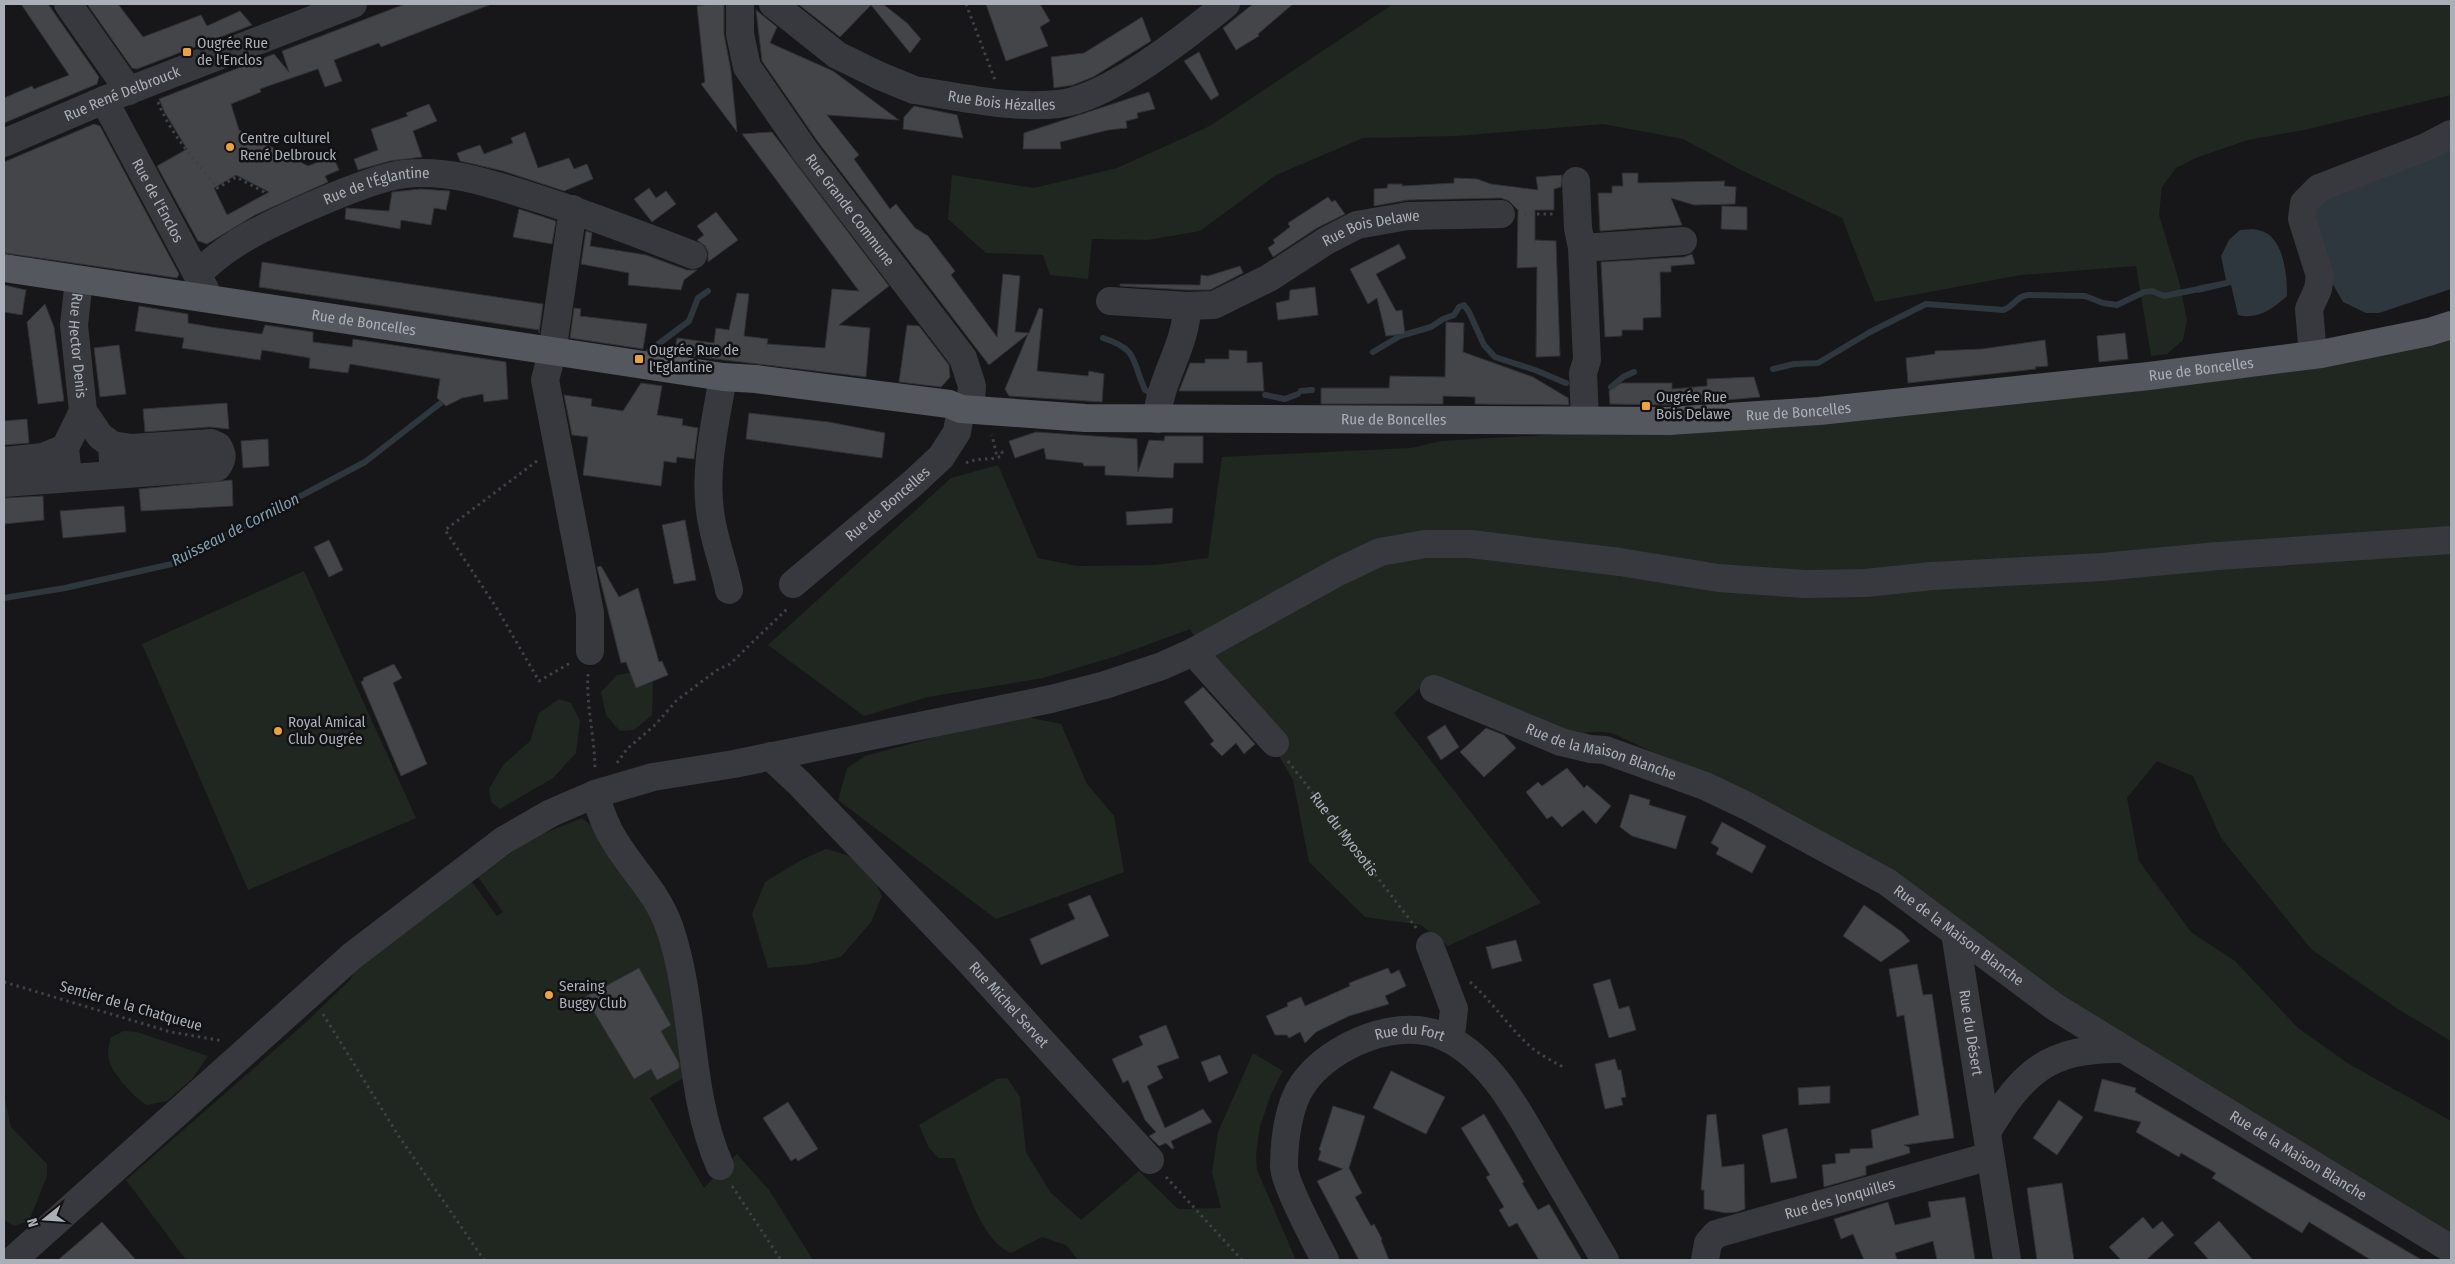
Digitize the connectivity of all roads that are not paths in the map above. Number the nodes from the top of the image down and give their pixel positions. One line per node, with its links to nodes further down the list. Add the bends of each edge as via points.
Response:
1 (68, 4): 6 (street, Rue de l'Enclos)
2 (353, 4): 6 (street, Rue René Delbrouck)
3 (740, 4): 25 (street, Rue Grande Commune, via 740,34 747,67 805,150 963,358 972,386)
4 (773, 4): 5 (street, Rue Bois Hézalles, via 837,55 898,84 914,90 1030,106 1073,102 1103,90 1187,35)
5 (1226, 4)
6 (128, 91): 8 (street, Rue René Delbrouck); 16 (street, Rue de l'Enclos)
7 (2451, 134): 23 (street, via 2426,147 2319,188 2304,203 2302,219 2320,276 2310,309)
8 (4, 143)
9 (1576, 181): 13 (street)
10 (573, 209): 14 (street, Rue de l'Églantine); 16 (street, Rue de l'Églantine, via 456,175 418,173 389,177 322,201 256,231 221,252); 22 (street)
11 (1501, 214): 20 (street, Rue Bois Delawe, via 1408,216 1357,225 1251,288 1214,305)
12 (1683, 241): 13 (street)
13 (1582, 248): 28 (street)
14 (693, 255)
15 (4, 268): 17 (main road, Rue de Boncelles)
16 (198, 274): 18 (street, Rue de l'Enclos)
17 (79, 280): 18 (main road, Rue de Boncelles); 26 (street, Rue Hector Denis, via 74,325)
18 (210, 301): 22 (main road, Rue de Boncelles)
19 (1110, 301): 20 (street, Rue Bois Delawe)
20 (1186, 306): 27 (street, via 1186,322 1160,397)
21 (2451, 325): 23 (main road, Rue de Boncelles)
22 (552, 352): 24 (main road, Rue de Boncelles); 38 (street, via 545,380 590,612)
23 (2313, 355): 28 (main road, Rue de Boncelles, via 1819,411 1670,421)
24 (723, 377): 25 (main road, Rue de Boncelles, via 949,404); 37 (street, via 708,493 712,528)
25 (965, 410): 27 (main road, Rue de Boncelles); 36 (street, Rue de Boncelles, via 957,432 941,457)
26 (83, 411): 29 (street, via 100,436); 30 (street)
27 (1157, 419): 28 (main road, Rue de Boncelles)
28 (1585, 419)
29 (112, 445): 32 (street); 32 (street, via 132,448 211,443 223,453 217,467)
30 (65, 448): 31 (street, via 43,457); 33 (street)
31 (4, 461)
32 (114, 476): 33 (street)
33 (68, 477): 34 (street)
34 (4, 483)
35 (2451, 540): 39 (street, via 2211,556 2118,566 1805,584 1718,578 1470,544 1425,544 1395,548 1360,561)
36 (793, 584)
37 (729, 590)
38 (590, 651)
39 (1193, 652): 41 (street); 42 (street, via 1162,666 1080,693)
40 (1434, 689): 44 (street, Rue de la Maison Blanche, via 1561,742 1605,750 1705,786 1887,882)
41 (1275, 742)
42 (770, 756): 43 (street, via 654,778); 49 (street, Rue Michel Servet, via 970,962)
43 (595, 794): 50 (street, via 612,835 655,895 670,928 704,1120); 52 (street, via 551,813 504,840 352,956)
44 (1955, 934): 47 (street, Rue de la Maison Blanche, via 2055,1007); 48 (street, Rue du Désert)
45 (1430, 946): 46 (street, via 1454,1009)
46 (1447, 1038): 53 (street, Rue du Fort, via 1421,1029 1378,1034 1347,1046 1322,1062 1302,1085 1286,1126 1284,1170); 54 (street, Rue du Fort, via 1471,1054 1507,1093)
47 (2122, 1049): 48 (street, via 2078,1052 2042,1066 2014,1089); 51 (street, Rue de la Maison Blanche)
48 (1988, 1144): 55 (street, Rue des Jonquilles, via 1716,1234 1708,1243); 56 (street, Rue du Désert)
49 (1150, 1160)
50 (720, 1166)
51 (2451, 1249)
52 (13, 1260)
53 (1325, 1260)
54 (1605, 1260)
55 (1705, 1260)
56 (2007, 1260)

